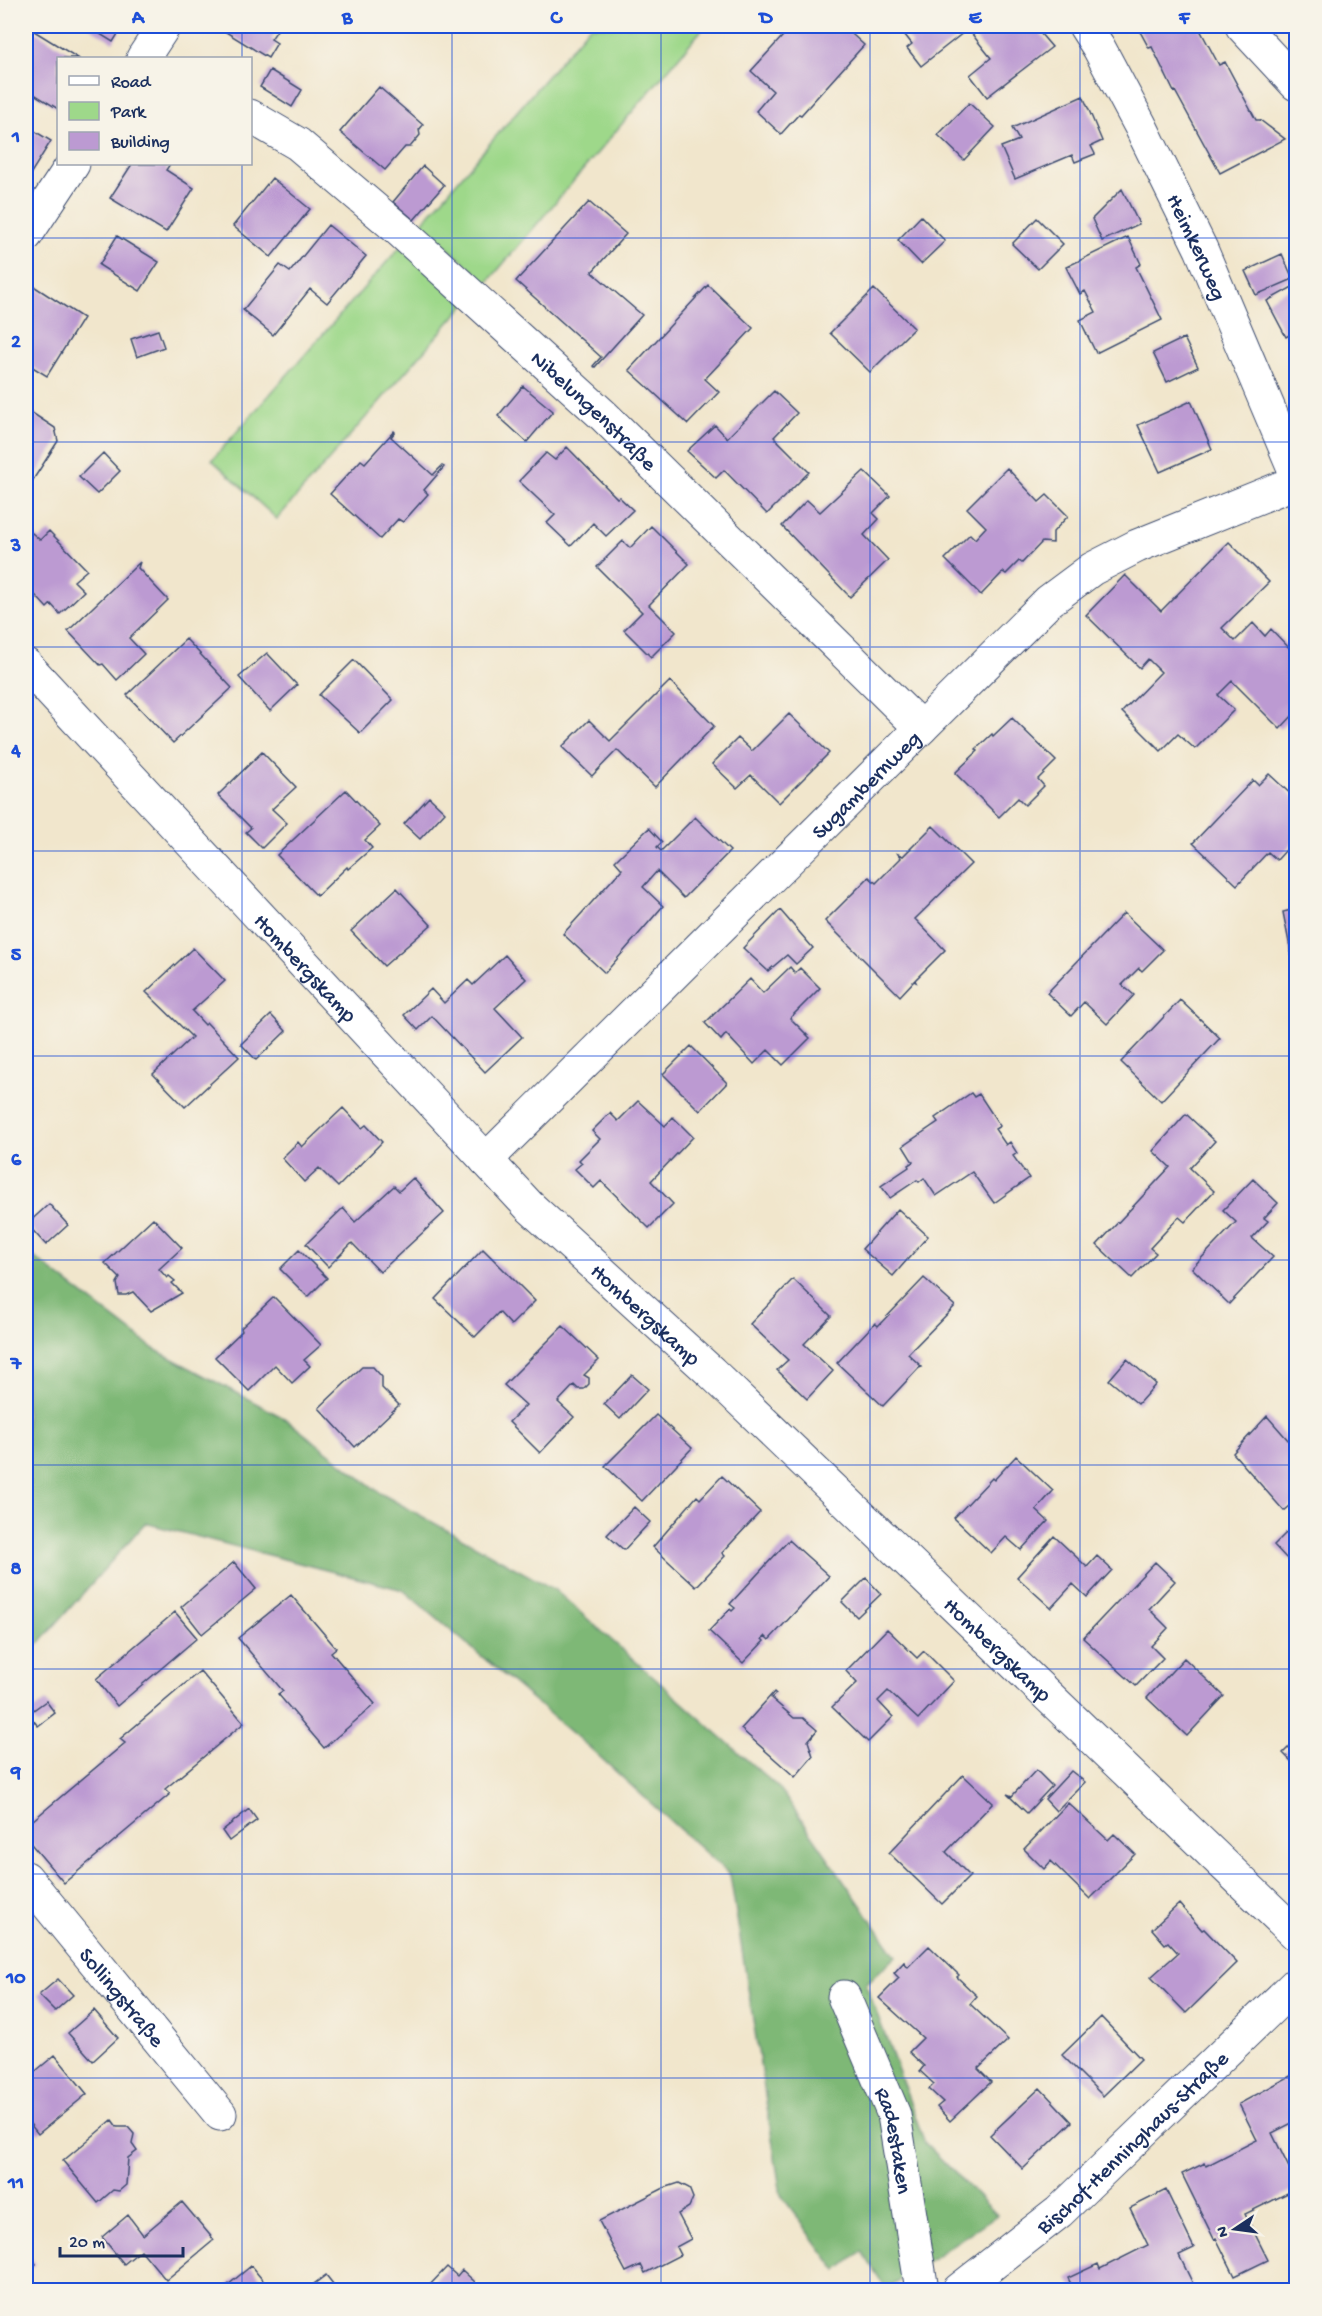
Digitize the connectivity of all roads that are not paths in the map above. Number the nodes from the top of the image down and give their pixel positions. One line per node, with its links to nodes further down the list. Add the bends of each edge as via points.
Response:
1 (164, 26): 4 (street)
2 (1085, 26): 9 (street, Heimkerweg, via 1140,125 1201,249)
3 (1242, 26): 5 (street)
4 (148, 57)
5 (1296, 84)
6 (252, 117): 12 (street, Nibelungenstraße, via 307,152 604,416)
7 (72, 165): 8 (street)
8 (26, 236)
9 (1296, 473)
10 (1296, 483): 12 (street, Sugambernweg, via 1137,546 1092,569 1049,601)
11 (26, 665): 13 (street, Hombergskamp)
12 (921, 728): 13 (street, Sugambernweg)
13 (486, 1160): 15 (street, Hombergskamp, via 528,1206 711,1372)
14 (26, 1878): 18 (street, Sollingstraße)
15 (1296, 1934)
16 (1296, 1984): 20 (street, Bischof-Henninghaus-Straße, via 1059,2212)
17 (844, 1997): 19 (street, Radestaken, via 894,2115)
18 (220, 2114)
19 (922, 2290)
20 (959, 2290)

